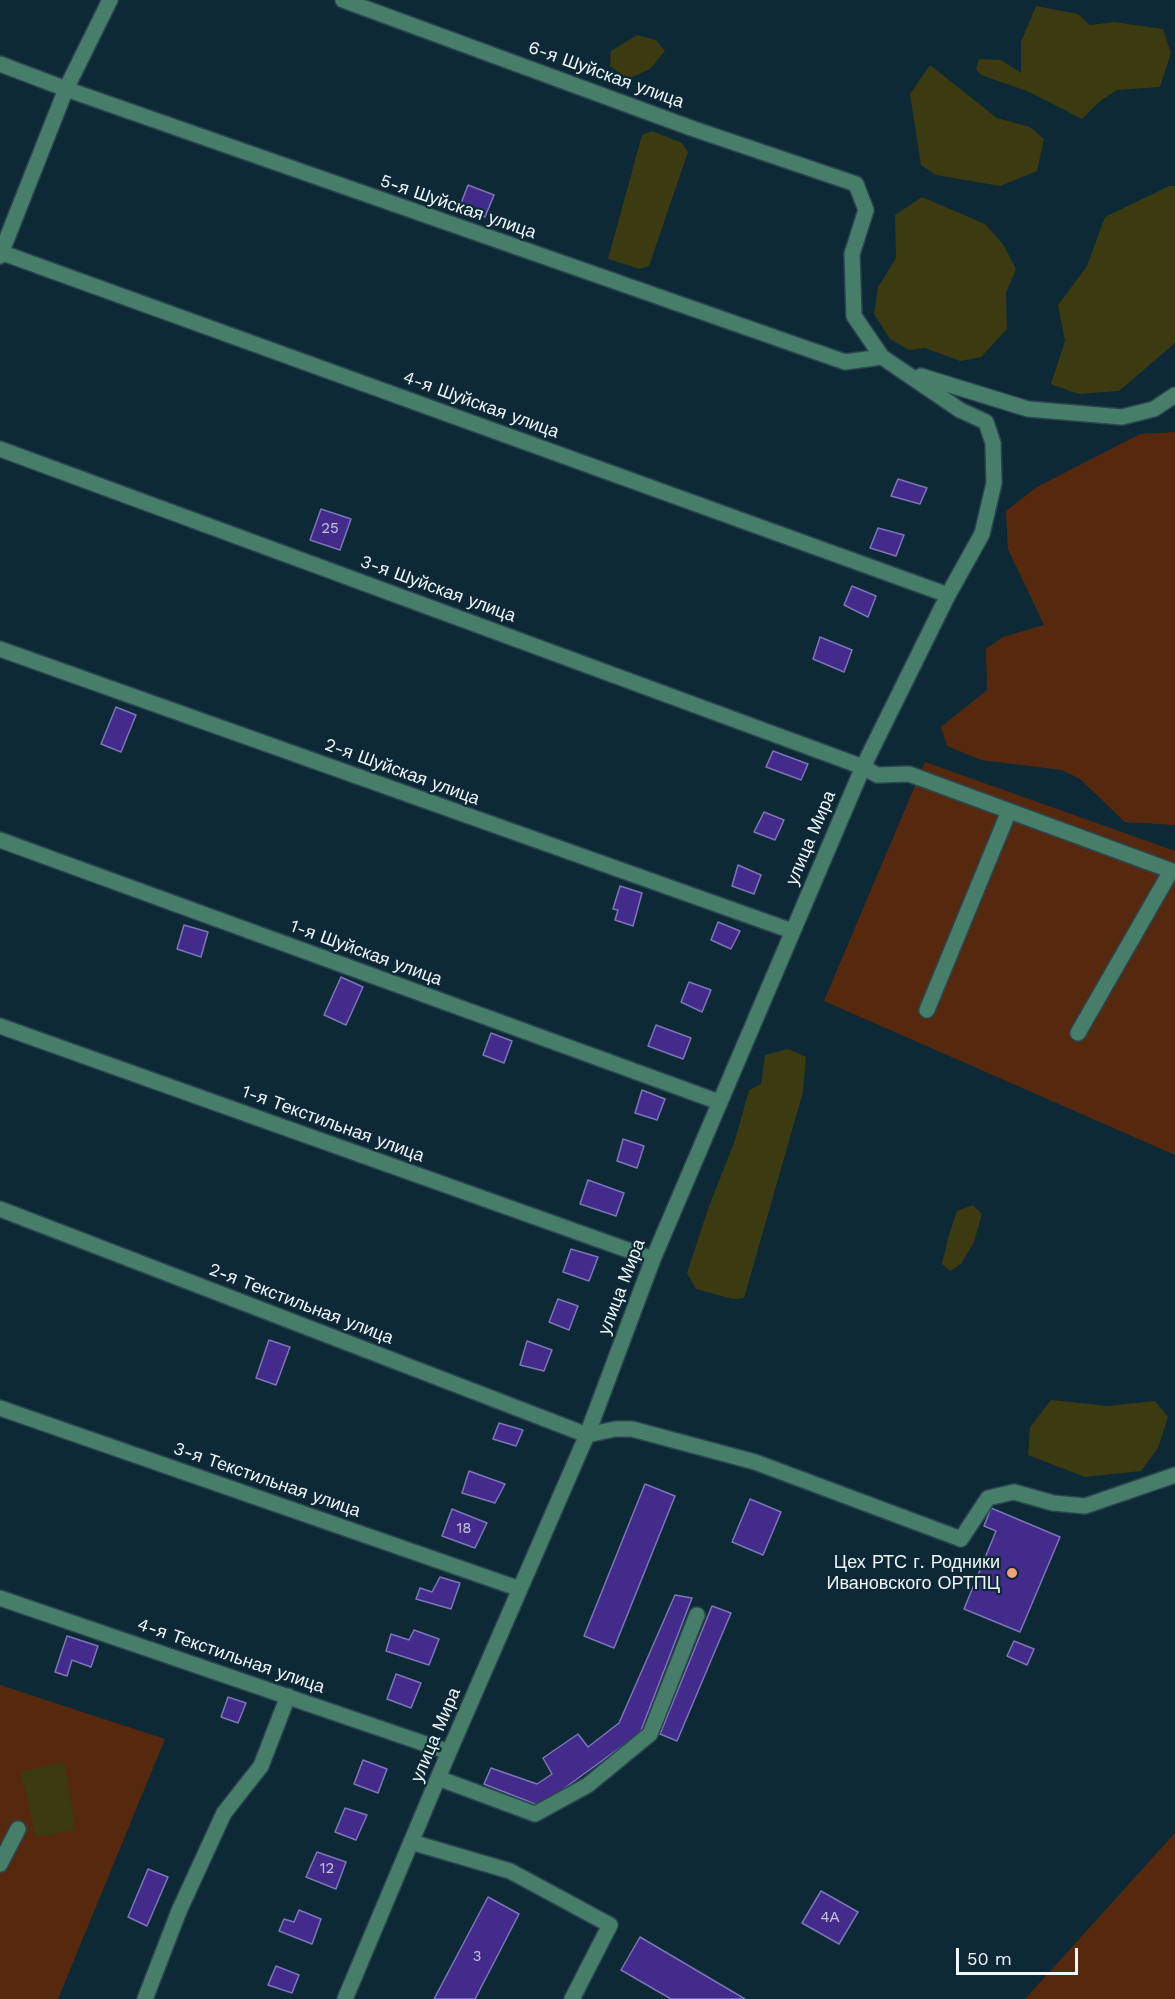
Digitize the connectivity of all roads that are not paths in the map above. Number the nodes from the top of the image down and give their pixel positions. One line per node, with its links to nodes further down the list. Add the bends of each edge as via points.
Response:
1 (110, 0): 4 (street)
2 (343, 0): 6 (street, 6-я Шуйская улица, via 856,184 866,210 852,254 854,316)
3 (0, 64): 4 (street, 5-я Шуйская улица)
4 (66, 90): 5 (street); 6 (street, 5-я Шуйская улица, via 845,362)
5 (1, 253): 10 (street, 4-я Шуйская улица)
6 (882, 357): 7 (street)
7 (903, 370): 8 (street, via 1028,409 1122,417 1154,409); 10 (street, улица Мира, via 960,410 986,422 993,442 994,483 981,534)
8 (1175, 395)
9 (0, 449): 12 (street, 3-я Шуйская улица)
10 (948, 595): 12 (street, улица Мира)
11 (0, 650): 16 (street, 2-я Шуйская улица)
12 (863, 767): 13 (street, 3-я Шуйская улица, via 877,775 909,774); 16 (street, улица Мира)
13 (1009, 811): 15 (street, 3-я Шуйская улица); 17 (street)
14 (0, 840): 20 (street, 1-я Шуйская улица)
15 (1173, 872): 19 (street)
16 (792, 931): 20 (street, улица Мира)
17 (927, 1010)
18 (0, 1026): 22 (street, 1-я Текстильная улица)
19 (1078, 1033)
20 (719, 1102): 22 (street, улица Мира)
21 (0, 1209): 24 (street, 2-я Текстильная улица)
22 (653, 1259): 24 (street, улица Мира)
23 (0, 1408): 26 (street, 3-я Текстильная улица)
24 (588, 1435): 25 (street, via 632,1429 755,1462 961,1539 988,1498 1014,1492 1053,1503 1085,1506); 26 (street, улица Мира)
25 (1175, 1475)
26 (520, 1589): 30 (street, улица Мира)
27 (0, 1598): 29 (street, 4-я Текстильная улица)
28 (697, 1615): 31 (street, via 650,1734 588,1785 535,1814)
29 (288, 1696): 30 (street, 4-я Текстильная улица); 35 (street, via 261,1766 224,1814 179,1911)
30 (449, 1752): 31 (street, улица Мира)
31 (438, 1778): 33 (street, улица Мира)
32 (18, 1829): 34 (street)
33 (411, 1842): 36 (street, улица Мира); 37 (street, via 510,1871 610,1925)
34 (0, 1864)
35 (145, 1999)
36 (345, 1999)
37 (572, 1999)

